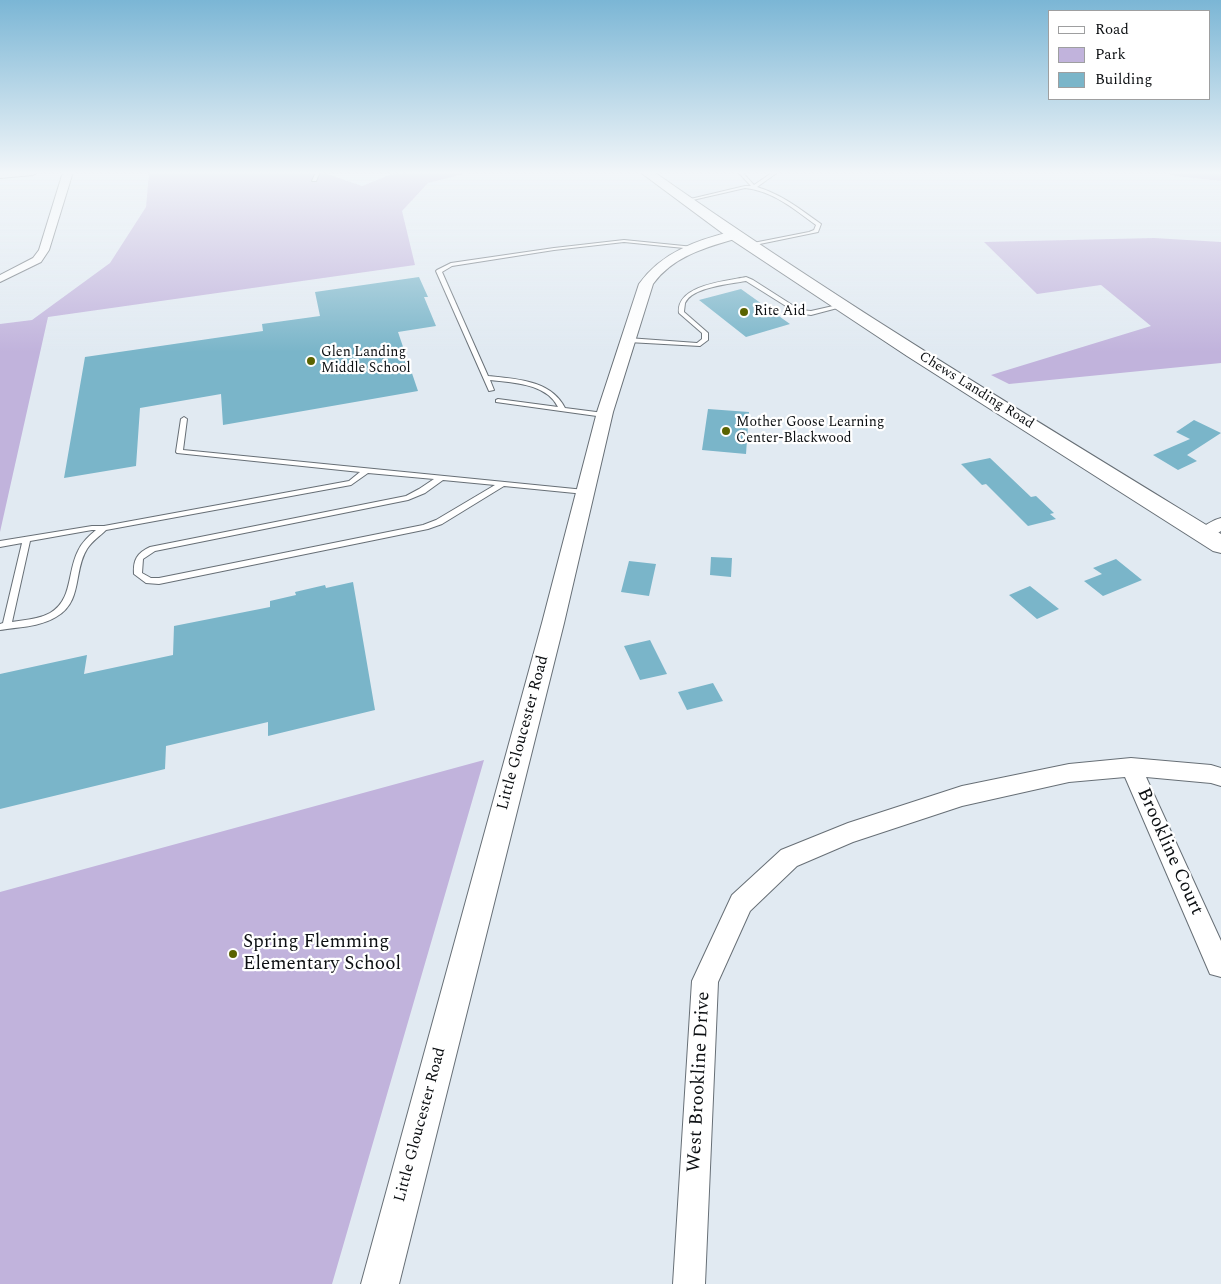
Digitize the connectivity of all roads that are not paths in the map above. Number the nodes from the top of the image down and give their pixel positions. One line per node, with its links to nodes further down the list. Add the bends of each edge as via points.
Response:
1 (50, 232): 7 (street, via 37,260)
2 (729, 232): 4 (main road, Chews Landing Road)
3 (812, 232): 5 (lane)
4 (734, 235): 5 (main road, Chews Landing Road); 6 (street, Little Gloucester Road)
5 (750, 245): 8 (main road, Chews Landing Road)
6 (694, 248): 9 (street, Little Gloucester Road, via 666,261 651,274); 10 (lane, via 624,241 451,265 439,271)
7 (0, 279)
8 (842, 306): 9 (lane, via 812,313 798,312 746,279 691,293 684,300 681,312 705,333 705,340 698,345); 23 (main road, Chews Landing Road)
9 (628, 340): 14 (street, Little Gloucester Road)
10 (486, 378): 11 (lane); 13 (lane, via 542,388 556,396)
11 (491, 390)
12 (498, 401): 13 (lane)
13 (562, 410): 14 (lane)
14 (604, 415): 19 (street, Little Gloucester Road)
15 (184, 419): 16 (lane, via 179,452)
16 (367, 470): 17 (lane); 21 (lane, via 351,483)
17 (441, 478): 18 (lane); 18 (lane, via 408,498 154,549 140,555 138,574 149,581 159,581 425,527)
18 (503, 484): 19 (lane)
19 (585, 492): 30 (street, Little Gloucester Road)
20 (1221, 523): 23 (street)
21 (104, 528): 22 (lane); 25 (lane, via 81,551 70,600 65,606 47,618)
22 (27, 540): 24 (lane); 25 (lane)
23 (1213, 540)
24 (0, 544)
25 (3, 626)
26 (1131, 767): 27 (street); 28 (street, via 1069,773 962,796); 29 (street, Brookline Court)
27 (1221, 777)
28 (881, 822): 31 (street, West Brookline Drive, via 789,858 741,903 705,981)
29 (1219, 965)
30 (380, 1284)
31 (689, 1284)

